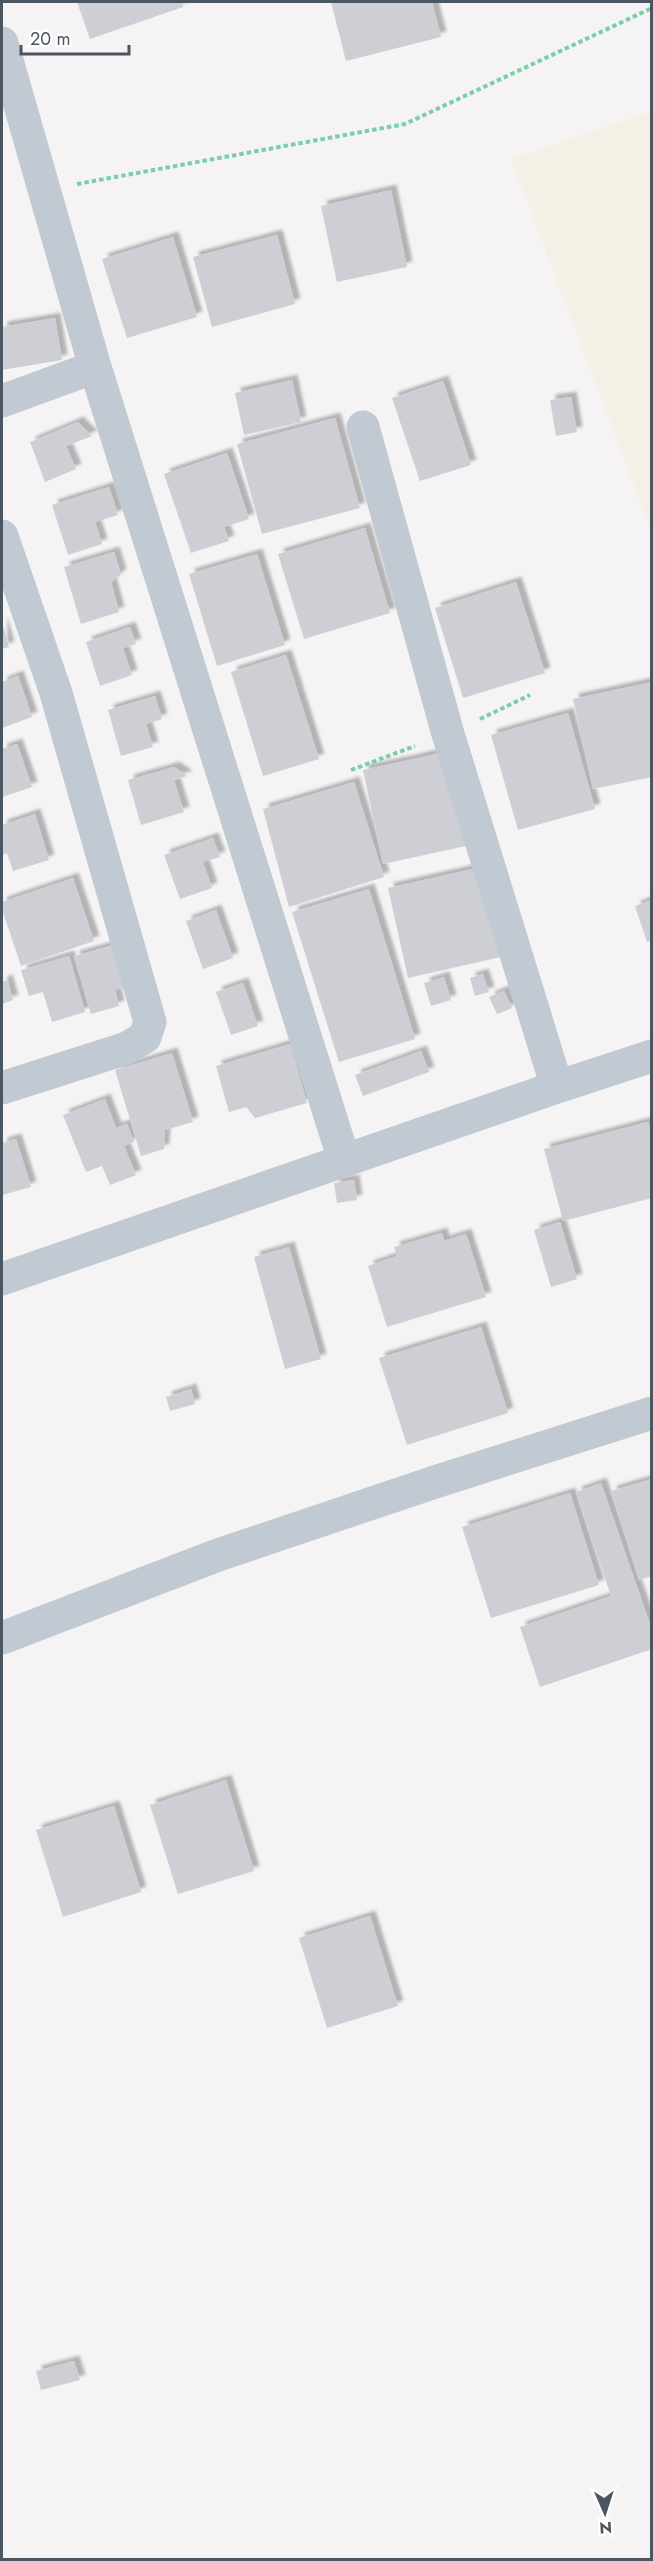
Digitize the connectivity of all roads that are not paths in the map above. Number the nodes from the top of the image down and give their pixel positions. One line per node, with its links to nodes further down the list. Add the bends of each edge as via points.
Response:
1 (2, 44): 2 (street)
2 (95, 367): 3 (street); 9 (street)
3 (2, 401)
4 (363, 427): 7 (street, via 448,734)
5 (2, 536): 8 (street, via 56,693 150,1022 145,1037 127,1048)
6 (651, 1056): 7 (street)
7 (557, 1087): 9 (street)
8 (2, 1088)
9 (344, 1160): 10 (street)
10 (2, 1279)
11 (651, 1413): 12 (street, via 218,1555)
12 (2, 1638)

